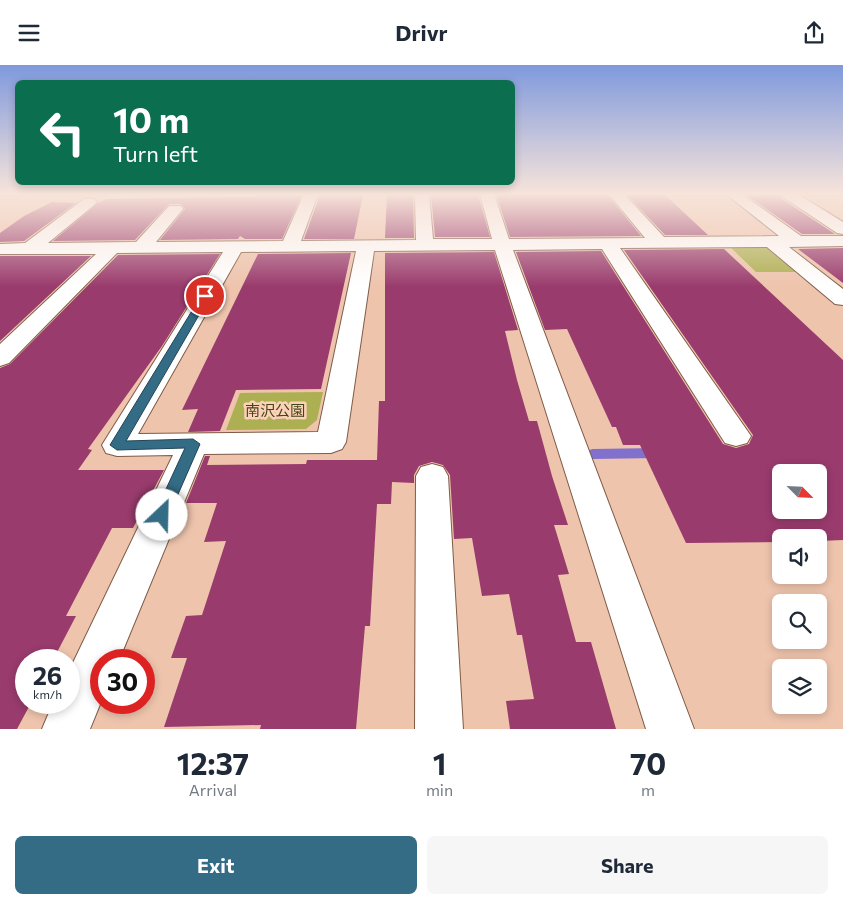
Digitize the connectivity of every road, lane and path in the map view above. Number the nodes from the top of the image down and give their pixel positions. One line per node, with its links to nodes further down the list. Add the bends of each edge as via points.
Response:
1 (60, 225): 20 (street)
2 (161, 225): 17 (street)
3 (298, 225): 15 (street)
4 (424, 225): 13 (street)
5 (496, 225): 14 (street)
6 (643, 225): 12 (street)
7 (775, 225): 10 (street)
8 (843, 241): 10 (street)
9 (772, 242): 10 (street); 12 (street); 22 (street)
10 (798, 242)
11 (607, 243): 12 (street); 14 (street); 24 (street)
12 (659, 243)
13 (425, 245): 14 (street); 16 (street)
14 (502, 245): 29 (street)
15 (290, 246): 16 (street); 18 (street)
16 (366, 246): 25 (street, via 331,442)
17 (141, 247): 18 (street); 19 (street)
18 (235, 247): 25 (street, via 117,445)
19 (112, 248): 20 (street); 23 (street)
20 (29, 249): 21 (street)
21 (2, 250)
22 (843, 299)
23 (0, 358)
24 (736, 436)
25 (193, 444): 27 (street)
26 (432, 476): 28 (street)
27 (66, 729)
28 (439, 729)
29 (670, 729)

